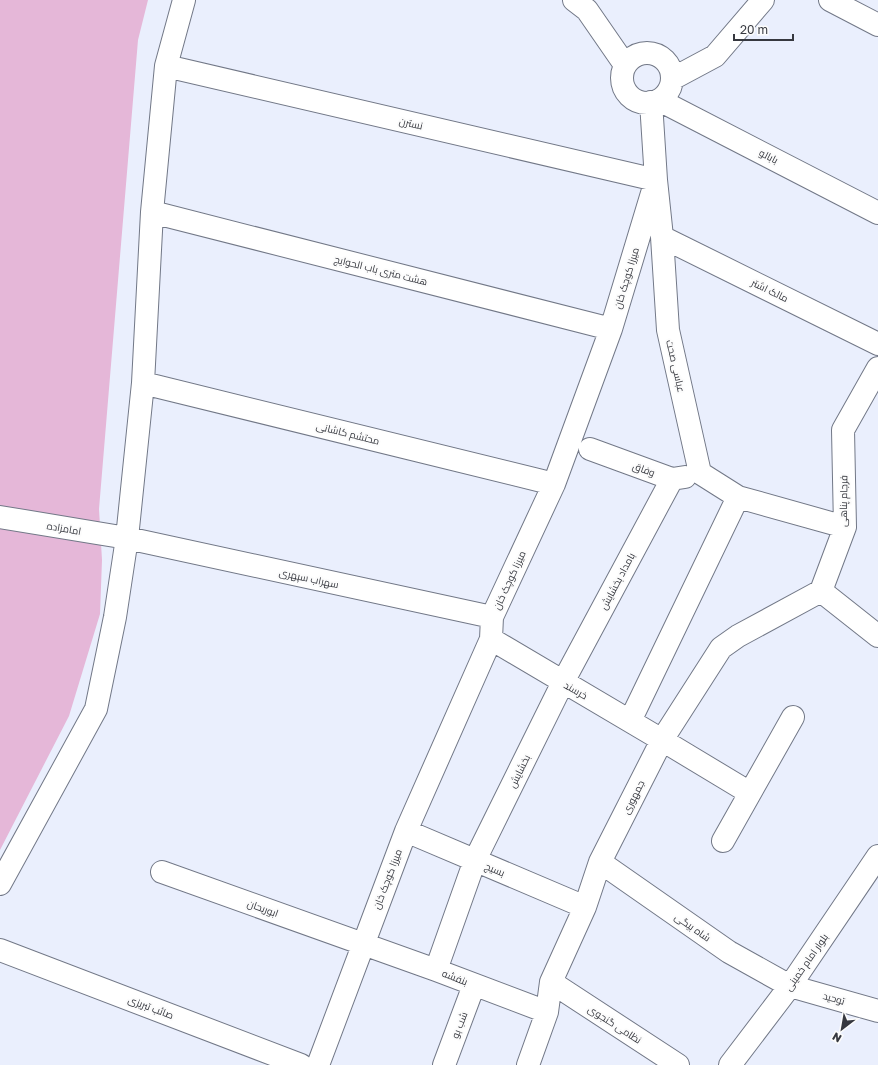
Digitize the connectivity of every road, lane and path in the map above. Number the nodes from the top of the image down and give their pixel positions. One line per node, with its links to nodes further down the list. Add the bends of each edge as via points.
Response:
1 (184, 0): 7 (street)
2 (764, 0): 8 (street, via 715,56)
3 (830, 0): 5 (street)
4 (585, 3): 6 (street)
5 (878, 25)
6 (625, 65): 8 (street, via 636,55 653,53 667,62); 9 (street, via 622,73 624,89 635,100)
7 (166, 66): 10 (street, نسترن); 11 (street)
8 (672, 79): 9 (street, via 666,94)
9 (655, 101): 10 (street, عباسی صحت); 12 (street, بابالو)
10 (656, 180): 13 (street, عباسی صحت); 14 (street, میرزا کوچک خان)
11 (152, 212): 14 (street, هشت متری باب الحوایج); 17 (street)
12 (878, 213)
13 (662, 237): 15 (street, مالک اشتر); 19 (street, عباسی صحت, via 668,330)
14 (611, 329): 21 (street, میرزا کوچک خان)
15 (878, 344)
16 (878, 368): 24 (street, فرجام پناهی, via 844,430)
17 (143, 382): 21 (street, محتشم کاشانی); 25 (street)
18 (590, 449): 20 (street, وفاق)
19 (700, 473): 20 (street); 22 (street)
20 (672, 479): 30 (street, بامداد بخشایش)
21 (554, 484): 27 (street, میرزا کوچک خان)
22 (738, 497): 24 (street); 32 (street)
23 (0, 517): 25 (street, امامزاده)
24 (845, 527): 26 (street, فرجام پناهی)
25 (127, 538): 27 (street, سهراب سپهری); 41 (street, via 115,617 96,709)
26 (821, 591): 28 (street); 33 (street, جمهوری, via 738,636 722,648)
27 (492, 617): 29 (street, میرزا کوچک خان)
28 (878, 636)
29 (490, 639): 30 (street, خرسند); 35 (street, میرزا کوچک خان)
30 (563, 682): 32 (street, خرسند); 38 (street, بخشایش)
31 (793, 717): 34 (street)
32 (630, 721): 33 (street, خرسند)
33 (662, 740): 34 (street, خرسند); 39 (street, جمهوری)
34 (750, 793): 36 (street)
35 (406, 831): 38 (street, بسیج); 43 (street, میرزا کوچک خان)
36 (723, 841)
37 (878, 856): 48 (street, بلوار امام خمینی)
38 (475, 860): 42 (street, بسیج); 45 (street, بخشایش)
39 (600, 862): 42 (street, جمهوری); 48 (street, شاه بیگی, via 729,952)
40 (162, 872): 43 (street, ابوریحان)
41 (0, 884)
42 (585, 907): 46 (street, جمهوری)
43 (363, 944): 45 (street, بنفشه); 52 (street, میرزا کوچک خان)
44 (0, 950): 51 (street, صائب تبریزی)
45 (436, 970): 47 (street, بنفشه)
46 (552, 982): 50 (street, جمهوری); 55 (street, نظامی گنجوی)
47 (474, 985): 50 (street, بنفشه); 53 (street, شب بو)
48 (790, 986): 49 (street, توحید); 56 (street, بلوار امام خمینی)
49 (878, 1011)
50 (547, 1012): 54 (street, جمهوری)
51 (301, 1065)
52 (318, 1065)
53 (444, 1065)
54 (528, 1065)
55 (678, 1065)
56 (730, 1065)

